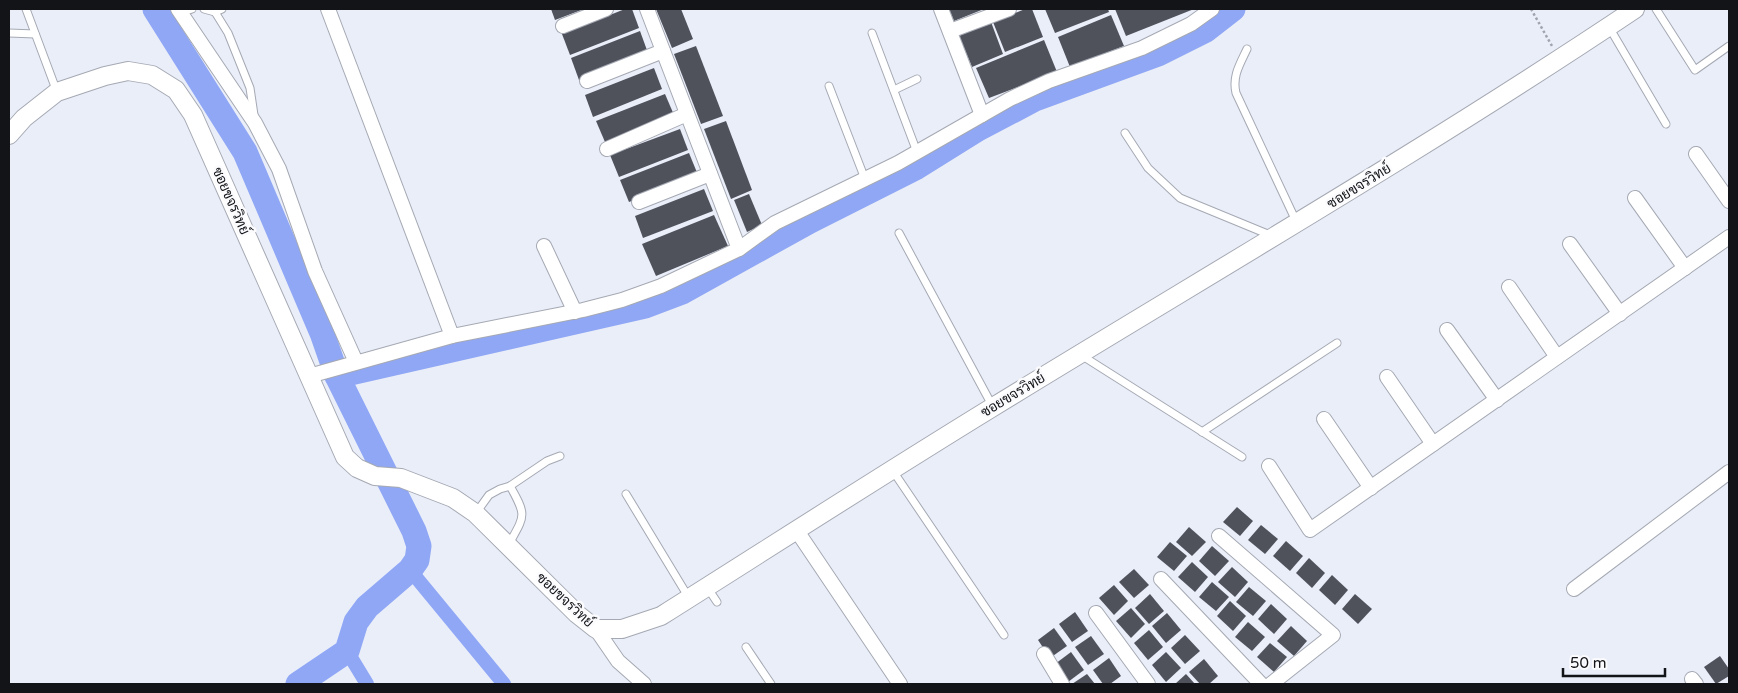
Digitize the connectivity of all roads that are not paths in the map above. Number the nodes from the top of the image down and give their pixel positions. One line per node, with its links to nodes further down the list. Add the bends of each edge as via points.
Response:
1 (26, 9): 18 (lane)
2 (204, 9): 12 (lane)
3 (328, 9): 53 (street)
4 (606, 9): 13 (street)
5 (648, 9): 21 (street)
6 (942, 9): 15 (street)
7 (1009, 9): 15 (street)
8 (1212, 9): 28 (street, via 1191,24 1142,48 1049,82)
9 (1635, 9): 14 (street, ซอยขจรวิทย์)
10 (1656, 9): 19 (lane, via 1695,70)
11 (183, 10): 29 (street)
12 (218, 10): 29 (lane, via 250,88)
13 (563, 26)
14 (1608, 26): 30 (lane); 41 (street, ซอยขจรวิทย์, via 1434,140)
15 (950, 32): 28 (street)
16 (9, 33): 18 (lane)
17 (872, 33): 25 (lane)
18 (35, 34): 26 (lane)
19 (1729, 46)
20 (1247, 49): 41 (lane, via 1236,75 1236,93)
21 (663, 51): 23 (street); 27 (street)
22 (917, 79): 25 (lane)
23 (587, 80)
24 (828, 86): 37 (lane)
25 (894, 90): 34 (lane)
26 (57, 92): 32 (street, ซอยขจรวิทย์, via 24,118); 58 (street, ซอยขจรวิทย์, via 128,70 152,75 176,90 193,115)
27 (687, 114): 33 (street); 36 (street)
28 (982, 115): 34 (street)
29 (255, 123): 57 (street, via 279,169 315,271)
30 (1666, 124)
31 (1125, 133): 43 (lane, via 1148,168 1180,198)
32 (9, 136)
33 (607, 149)
34 (917, 152): 37 (street)
35 (1696, 154): 39 (street)
36 (710, 174): 40 (street); 47 (street)
37 (865, 179): 47 (street, via 775,223)
38 (1635, 198): 48 (street)
39 (1729, 201)
40 (639, 202)
41 (1297, 224): 43 (street, ซอยขจรวิทย์)
42 (899, 233): 61 (lane)
43 (1275, 237): 55 (street, ซอยขจรวิทย์)
44 (1729, 237): 48 (street)
45 (1570, 244): 51 (street)
46 (544, 246): 50 (street)
47 (739, 249): 50 (street, via 661,286)
48 (1685, 268): 51 (street)
49 (1509, 287): 56 (street)
50 (574, 312): 53 (street)
51 (1620, 314): 56 (street)
52 (1447, 330): 60 (street)
53 (452, 336): 57 (street)
54 (1337, 344): 63 (lane)
55 (1080, 355): 61 (street, ซอยขจรวิทย์); 63 (lane)
56 (1557, 357): 60 (street)
57 (356, 362): 58 (street)
58 (315, 375): 73 (street, ซอยขจรวิทย์, via 345,457 357,468 375,476 401,478 453,498)
59 (1387, 377): 64 (street)
60 (1497, 400): 64 (street)
61 (993, 407): 68 (street, ซอยขจรวิทย์)
62 (1324, 419): 71 (street)
63 (1202, 432): 66 (lane)
64 (1433, 444): 71 (street)
65 (560, 456): 70 (lane)
66 (1242, 457)
67 (1269, 466): 71 (street, via 1310,530)
68 (893, 470): 74 (street, ซอยขจรวิทย์); 82 (lane)
69 (1729, 472): 78 (street)
70 (510, 486): 73 (lane, via 489,495); 76 (lane, via 523,518)
71 (1371, 488)
72 (626, 494): 79 (lane)
73 (475, 514): 76 (street, ซอยขจรวิทย์)
74 (797, 531): 79 (street, ซอยขจรวิทย์, via 712,594); 87 (street)
75 (1219, 536): 91 (street, via 1333,635)
76 (508, 546): 81 (street, ซอยขจรวิทย์)
77 (1161, 579): 90 (street)
78 (1574, 589)
79 (690, 598): 81 (street, ซอยขจรวิทย์, via 654,619 622,629)
80 (1096, 613): 89 (street)
81 (596, 629): 85 (street, via 618,661)
82 (1004, 635)
83 (746, 647): 86 (lane)
84 (1044, 654): 88 (street)
85 (644, 684)
86 (771, 684)
87 (900, 684)
88 (1062, 684)
89 (1148, 684)
90 (1261, 684)
91 (1271, 684)

